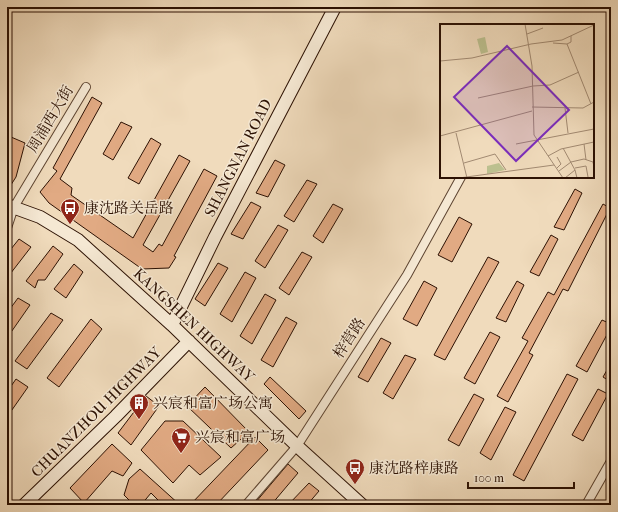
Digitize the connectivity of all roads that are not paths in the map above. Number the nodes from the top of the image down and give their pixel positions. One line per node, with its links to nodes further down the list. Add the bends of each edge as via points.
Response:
1 (335, 7): 6 (street, SHANGNAN ROAD, via 208,250)
2 (86, 87): 4 (street, 周浦西大街)
3 (460, 178): 8 (street, 梓营路, via 407,275)
4 (11, 206): 5 (street, 周浦西大街); 6 (street, KANGSHEN HIGHWAY, via 40,217 78,240)
5 (7, 228)
6 (172, 325): 7 (street, KANGSHEN HIGHWAY)
7 (189, 341): 8 (street, KANGSHEN HIGHWAY); 10 (street, CHUANZHOU HIGHWAY)
8 (297, 446): 11 (street, 梓营路); 12 (street, KANGSHEN HIGHWAY)
9 (611, 461): 13 (street)
10 (24, 505)
11 (246, 505)
12 (362, 505)
13 (586, 505)

